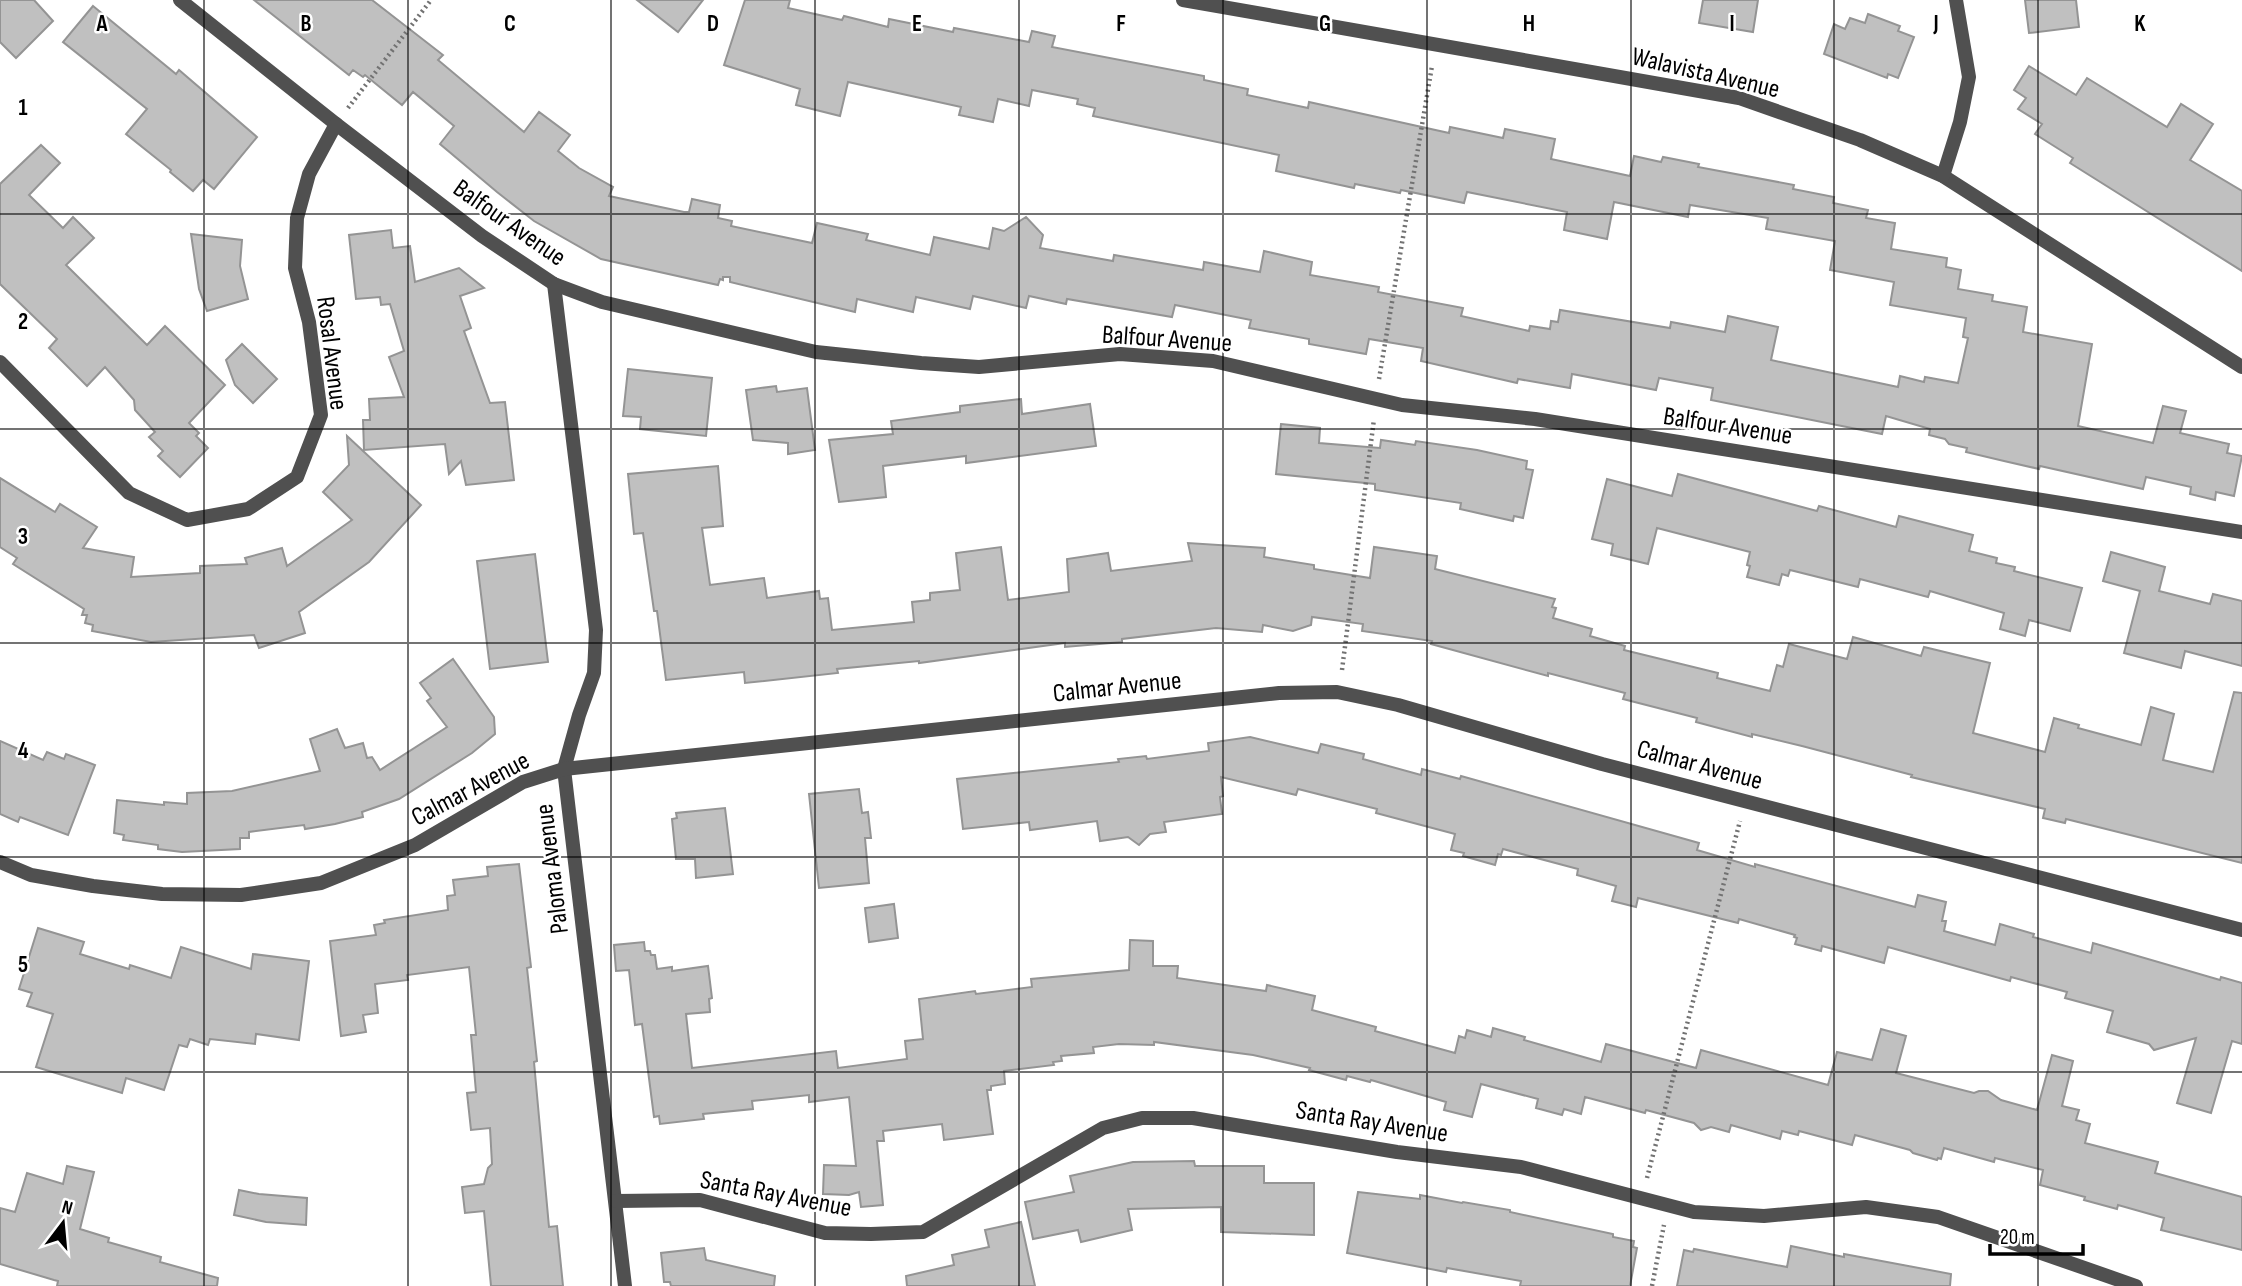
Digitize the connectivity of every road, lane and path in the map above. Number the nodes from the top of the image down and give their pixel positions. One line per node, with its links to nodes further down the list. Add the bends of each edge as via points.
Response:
1 (180, 0): 6 (street, Balfour Avenue)
2 (431, 0): 6 (path)
3 (1183, 0): 5 (street, Walavista Avenue)
4 (1956, 0): 7 (street, via 1969,77)
5 (1436, 45): 7 (street, Walavista Avenue, via 1739,98 1860,140); 11 (path)
6 (336, 124): 8 (street, Balfour Avenue, via 482,236); 9 (street, Rosal Avenue, via 309,174 297,218 295,268 309,322 321,415 297,477 248,509 187,520 129,493)
7 (1943, 176): 10 (street, Walavista Avenue)
8 (554, 284): 11 (street, Balfour Avenue, via 603,302 816,352 979,367 1120,354 1186,359); 14 (street, Paloma Avenue, via 596,630 594,673)
9 (0, 362)
10 (2242, 366)
11 (1377, 399): 12 (street, Balfour Avenue, via 1535,419); 13 (path)
12 (2242, 532)
13 (1337, 692): 14 (street, Calmar Avenue, via 1279,693); 15 (street, Calmar Avenue)
14 (564, 769): 16 (street, Calmar Avenue, via 523,782 415,845 321,883 242,895 162,894 31,875); 19 (street, Paloma Avenue)
15 (1745, 801): 17 (street, Calmar Avenue); 18 (path)
16 (0, 862)
17 (2242, 930)
18 (1641, 1199): 19 (street, Santa Ray Avenue, via 1521,1167 1396,1152 1193,1118 1142,1118 1103,1128 923,1232 825,1233 700,1200); 20 (street, Santa Ray Avenue)
19 (616, 1201): 21 (street, Paloma Avenue)
20 (1669, 1205): 22 (path); 23 (street, Santa Ray Avenue, via 1694,1212 1764,1216 1866,1208 1938,1217)
21 (625, 1286)
22 (1652, 1286)
23 (2136, 1286)

